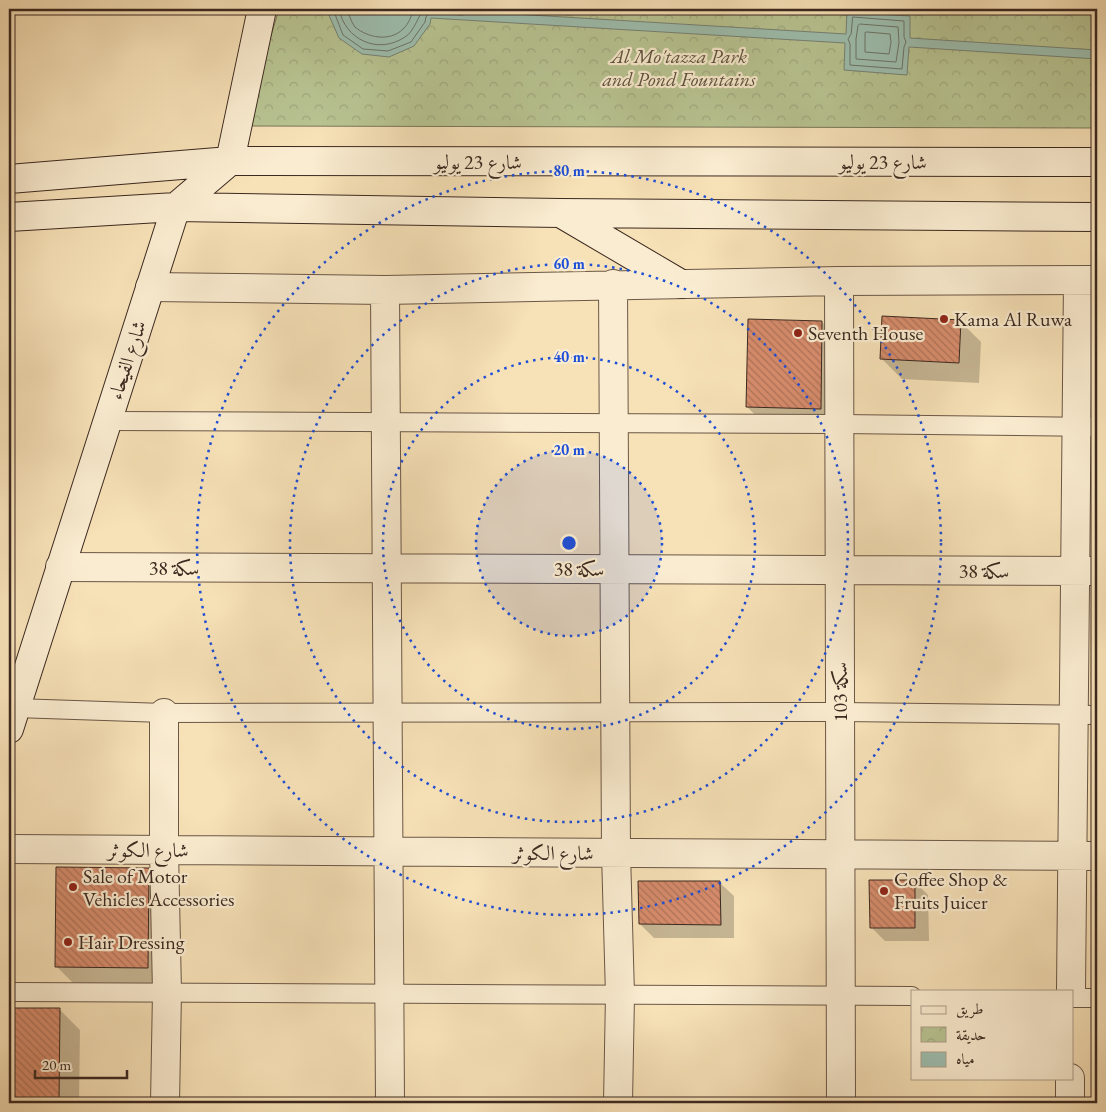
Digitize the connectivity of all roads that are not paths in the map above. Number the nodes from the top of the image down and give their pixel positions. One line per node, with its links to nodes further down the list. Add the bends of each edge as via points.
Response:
1 (262, 9): 2 (street)
2 (230, 161): 3 (street, شارع 23 يوليو); 4 (street, شارع 23 يوليو); 5 (street)
3 (1097, 162)
4 (9, 179)
5 (176, 207): 6 (street); 7 (street); 13 (street, شارع الفيحاء)
6 (561, 213): 8 (street); 12 (street)
7 (9, 217)
8 (1097, 217)
9 (1088, 280): 10 (street); 19 (street)
10 (839, 281): 12 (street); 18 (street, سكة 103)
11 (613, 284): 12 (street); 14 (street); 17 (street)
12 (681, 284)
13 (150, 288): 14 (street); 15 (street, شارع الفيحاء)
14 (385, 290): 16 (street)
15 (107, 421): 16 (lane); 20 (street, شارع الفيحاء)
16 (386, 423): 17 (lane); 21 (street)
17 (614, 424): 18 (lane); 22 (street)
18 (839, 424): 19 (lane); 23 (street, سكة 103)
19 (1087, 427): 24 (street)
20 (60, 567): 21 (street, سكة 38); 30 (street, شارع الفيحاء)
21 (387, 568): 22 (street, سكة 38); 25 (street)
22 (615, 569): 23 (street, سكة 38); 26 (street)
23 (840, 570): 24 (street, سكة 38); 27 (street, سكة 103)
24 (1086, 571): 29 (street)
25 (388, 711): 26 (lane); 28 (lane); 33 (street)
26 (615, 712): 27 (lane); 34 (street)
27 (840, 712): 29 (lane); 35 (street, سكة 103)
28 (164, 713): 30 (lane); 32 (street)
29 (1086, 715): 36 (street)
30 (12, 719)
31 (9, 849): 32 (street, شارع الكوثر)
32 (164, 850): 33 (street, شارع الكوثر); 39 (street)
33 (388, 852): 34 (street, شارع الكوثر); 40 (street)
34 (616, 853): 35 (street, شارع الكوثر); 41 (street)
35 (840, 854): 36 (street, شارع الكوثر); 42 (street, سكة 103)
36 (1085, 856): 37 (street)
37 (1071, 990)
38 (9, 992): 39 (lane)
39 (167, 992): 40 (lane); 47 (street)
40 (390, 994): 41 (lane); 48 (street)
41 (620, 995): 42 (lane); 49 (street)
42 (840, 996): 43 (lane); 50 (street, سكة 103)
43 (911, 996)
44 (1074, 998): 45 (lane)
45 (1097, 998)
46 (1070, 1080): 51 (street)
47 (165, 1103)
48 (390, 1103)
49 (618, 1103)
50 (841, 1103)
51 (1070, 1103)

